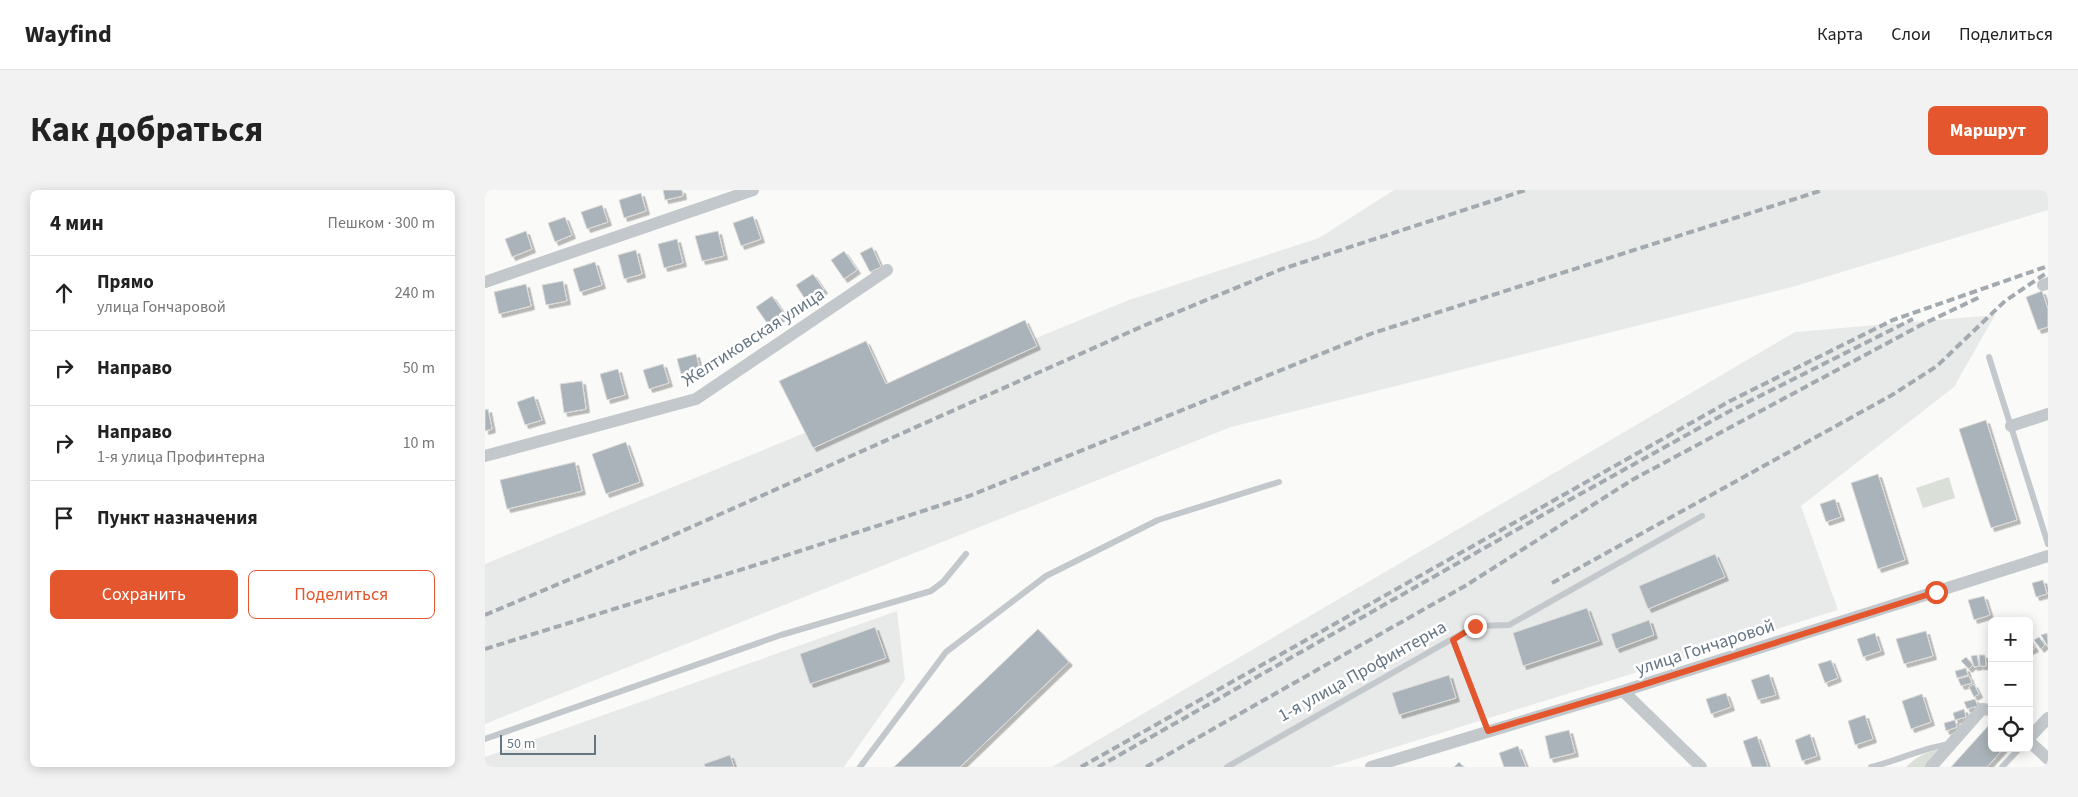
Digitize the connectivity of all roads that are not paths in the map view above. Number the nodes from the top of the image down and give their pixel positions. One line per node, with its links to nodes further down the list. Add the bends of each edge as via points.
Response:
1 (753, 190): 3 (street)
2 (887, 270): 7 (street, Желтиковская улица, via 695,399)
3 (485, 282)
4 (1989, 357): 6 (lane)
5 (2048, 414): 6 (street)
6 (2011, 426): 10 (lane)
7 (485, 456)
8 (1279, 482): 25 (lane, via 1157,520 1046,576 946,652)
9 (1702, 516): 13 (lane, 1-я улица Профинтерна, via 1509,624 1475,626)
10 (2048, 544)
11 (966, 554): 19 (lane, via 943,582 931,591 781,635)
12 (2048, 556): 14 (street, улица Гончаровой)
13 (1453, 640): 17 (lane); 26 (lane, 1-я улица Профинтерна)
14 (1623, 691): 17 (street, улица Гончаровой); 28 (street)
15 (1988, 710): 20 (street, via 1982,709)
16 (2048, 718): 18 (street)
17 (1488, 731): 24 (street, улица Гончаровой)
18 (2033, 735)
19 (485, 739)
20 (1953, 743): 29 (lane); 30 (street)
21 (2033, 743): 23 (street)
22 (2016, 752): 31 (lane)
23 (2048, 759)
24 (1389, 764): 27 (street, улица Гончаровой)
25 (859, 767)
26 (1227, 767)
27 (1371, 767)
28 (1701, 767)
29 (1871, 767)
30 (1931, 767)
31 (2002, 767)

